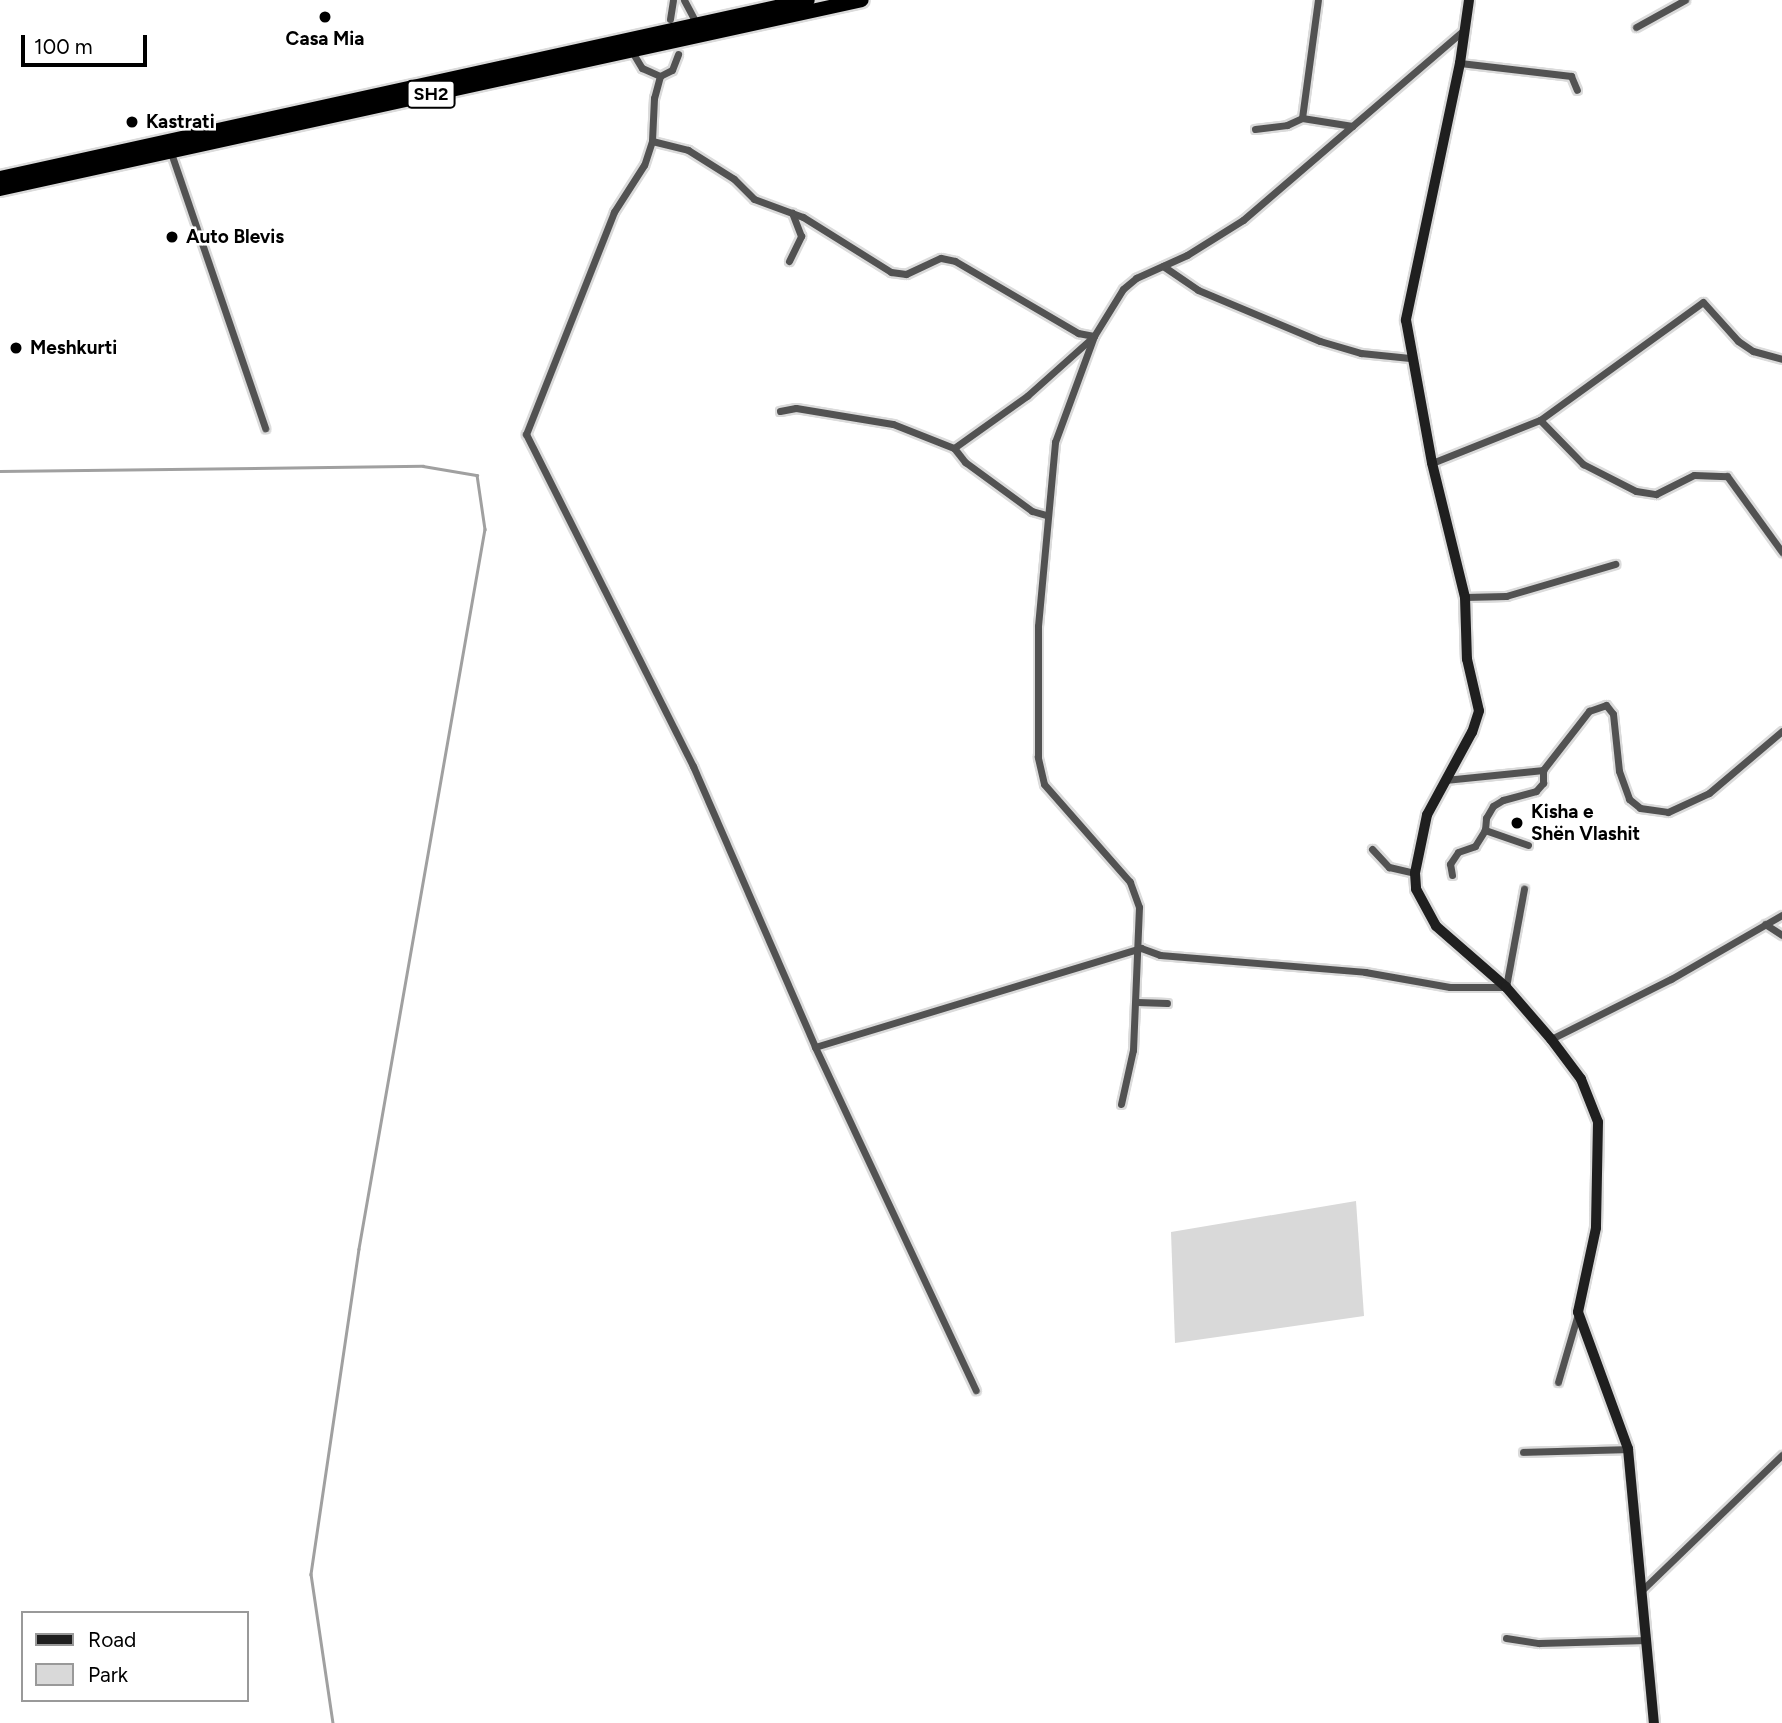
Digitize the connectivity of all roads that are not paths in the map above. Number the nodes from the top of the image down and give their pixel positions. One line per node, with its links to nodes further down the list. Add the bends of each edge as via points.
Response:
1 (673, 0): 8 (street)
2 (808, 0): 9 (highway, SH2)
3 (862, 0): 12 (highway, SH2)
4 (1318, 0): 17 (street)
5 (1469, 0): 11 (street)
6 (1685, 0): 10 (street)
7 (688, 2): 9 (street)
8 (670, 19)
9 (697, 24): 22 (highway, SH2)
10 (1636, 27)
11 (1463, 31): 14 (street); 18 (street)
12 (631, 50): 15 (street, via 642,68); 21 (highway, SH2)
13 (678, 54): 15 (street, via 672,70)
14 (1460, 63): 16 (street, via 1571,76); 28 (street, via 1409,289)
15 (660, 76): 20 (street, via 652,112)
16 (1577, 90)
17 (1303, 118): 18 (street); 19 (street)
18 (1352, 126): 26 (street, via 1243,220)
19 (1255, 129)
20 (652, 142): 24 (street, via 688,150 734,179 754,199); 56 (street, via 644,165 614,212 526,434 693,766)
21 (171, 153): 23 (highway, SH2); 32 (street)
22 (0, 178)
23 (0, 189)
24 (792, 214): 25 (street, via 801,236); 27 (street, via 891,272 906,274 941,258 955,261 1078,333)
25 (789, 261)
26 (1163, 267): 27 (street, via 1123,289); 28 (street, via 1198,290 1320,341 1361,353)
27 (1094, 336): 33 (street, via 1027,396); 35 (street, via 1055,442)
28 (1410, 358): 34 (street)
29 (1782, 359): 31 (street, via 1753,351 1738,341 1703,302)
30 (780, 411): 33 (street, via 796,408 893,424)
31 (1540, 420): 34 (street); 36 (street, via 1583,464 1636,491 1656,494 1694,475 1727,476)
32 (265, 428)
33 (954, 448): 35 (street, via 965,462 1021,503)
34 (1432, 463): 38 (street)
35 (1046, 515): 51 (street, via 1038,626 1040,772 1054,797 1130,882 1139,907)
36 (1782, 552)
37 (1615, 564): 38 (street, via 1506,596)
38 (1465, 597): 41 (street, via 1467,659 1479,710 1472,733)
39 (1782, 731): 40 (street, via 1709,793 1668,813 1640,808 1629,799 1619,771 1613,714 1606,705 1589,711)
40 (1543, 770): 41 (street); 42 (street, via 1543,783 1536,791 1493,806)
41 (1443, 780): 45 (street, via 1427,815)
42 (1485, 830): 43 (street); 46 (street, via 1475,846 1458,852 1450,864)
43 (1528, 845)
44 (1372, 849): 45 (street, via 1389,867)
45 (1415, 873): 52 (street, via 1422,907 1436,926)
46 (1452, 876)
47 (1524, 889): 52 (street)
48 (1782, 915): 49 (street)
49 (1765, 924): 50 (street); 55 (street, via 1671,979)
50 (1782, 935)
51 (1141, 948): 52 (street, via 1160,955 1366,972 1450,987); 53 (street, via 1133,970); 56 (street)
52 (1506, 987): 55 (street)
53 (1137, 1002): 54 (street); 57 (street)
54 (1167, 1003)
55 (1551, 1039): 58 (street, via 1581,1079 1598,1122 1596,1228)
56 (815, 1047): 60 (street)
57 (1121, 1104)
58 (1578, 1312): 59 (street); 61 (street)
59 (1558, 1382)
60 (976, 1390)
61 (1628, 1449): 62 (street); 64 (street)
62 (1523, 1452)
63 (1782, 1455): 64 (street)
64 (1642, 1591): 66 (street)
65 (1506, 1638): 66 (street, via 1539,1643)
66 (1647, 1640): 67 (street)
67 (1654, 1723)

